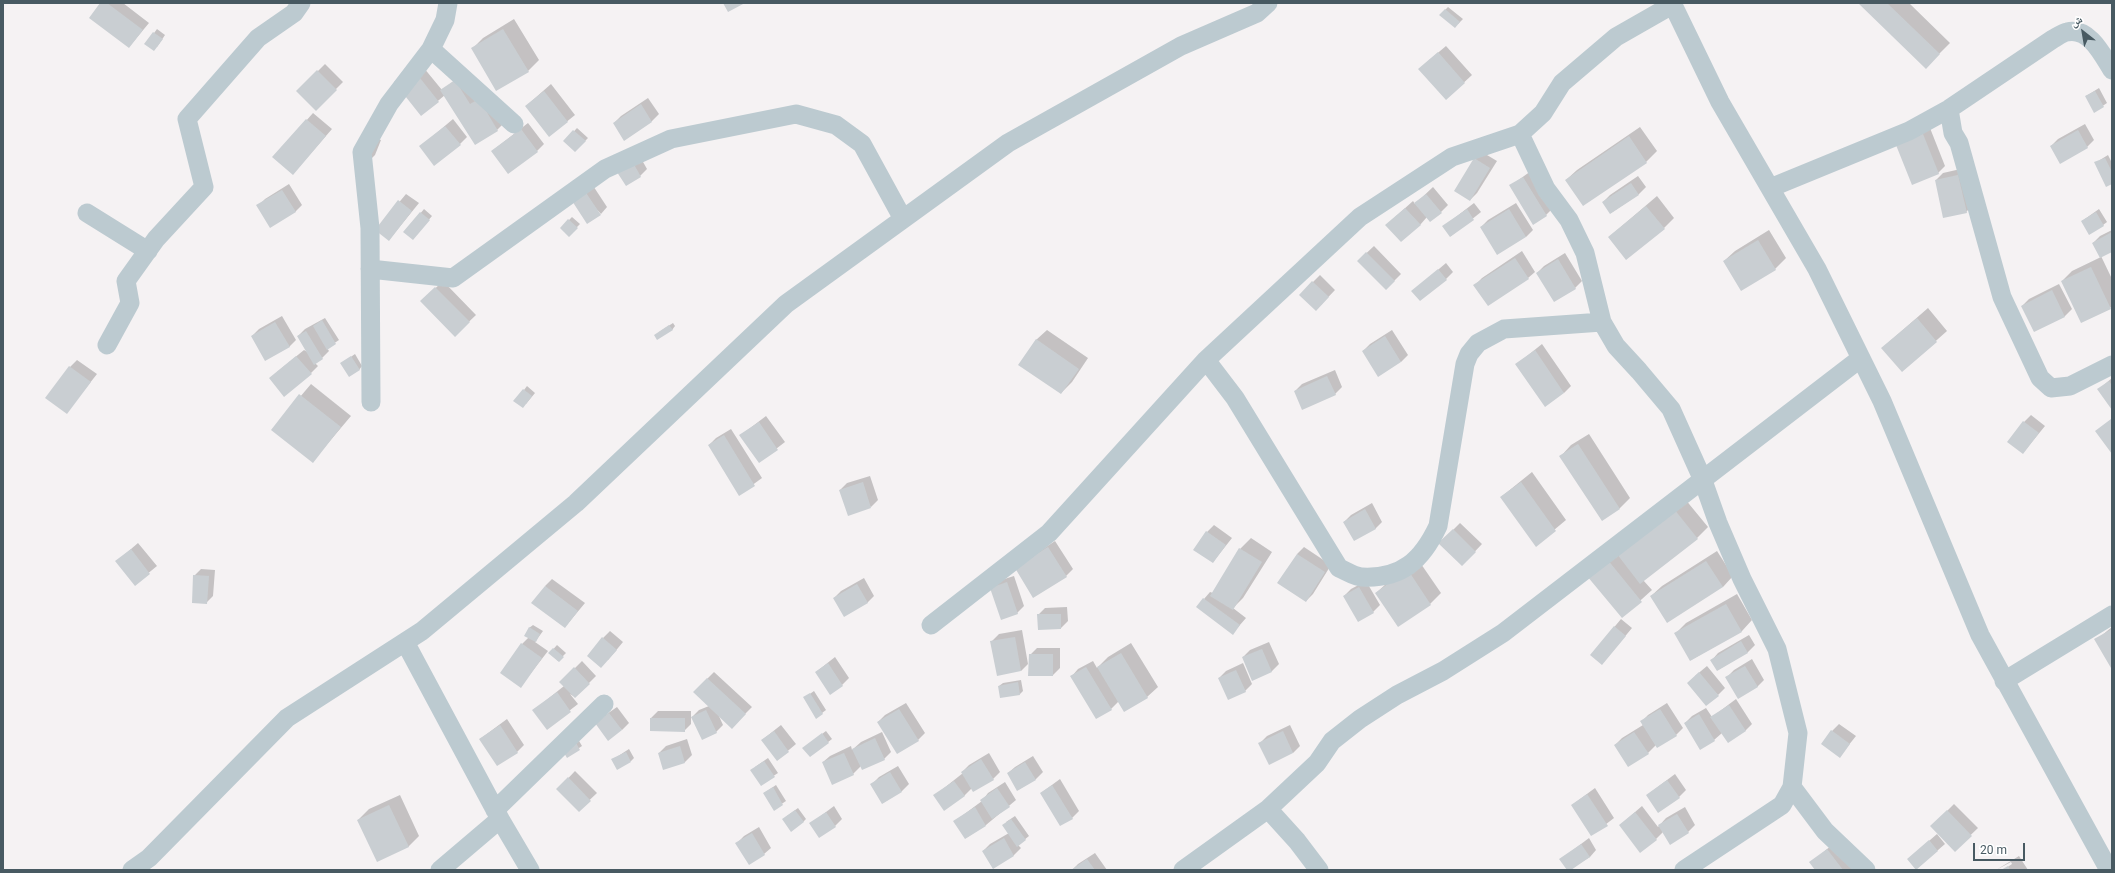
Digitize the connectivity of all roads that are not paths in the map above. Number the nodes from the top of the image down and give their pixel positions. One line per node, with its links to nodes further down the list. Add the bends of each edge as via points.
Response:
1 (301, 3): 13 (street, via 294,13 258,38 187,119 204,187)
2 (448, 3): 5 (street)
3 (1268, 3): 12 (street, via 1257,13 1182,46 1008,143)
4 (1672, 4): 9 (street, via 1616,37 1562,83 1543,113); 10 (street, via 1720,102)
5 (432, 49): 8 (street); 14 (street, via 389,104 362,152 370,228)
6 (2112, 70): 7 (street, via 2090,39 2080,33 2067,32)
7 (1949, 109): 10 (street, via 1910,131); 19 (street, via 1953,133 1959,143 2002,297 2040,378 2051,388 2070,386)
8 (514, 124)
9 (1520, 134): 15 (street, via 1546,189 1569,220 1585,252); 18 (street, via 1452,157 1360,217)
10 (1770, 188): 17 (street, via 1817,269)
11 (87, 214): 13 (street)
12 (903, 219): 14 (street, via 862,144 836,125 796,114 671,139 605,169 453,278); 24 (street, via 786,304 576,503 422,631)
13 (148, 251): 16 (street, via 126,281 130,302)
14 (370, 269): 20 (street)
15 (1602, 322): 18 (street, via 1504,329 1478,343 1465,364 1438,526 1430,543 1415,562 1392,574 1361,577 1339,568 1234,398); 21 (street, via 1616,346 1671,409)
16 (107, 345)
17 (1861, 358): 21 (street); 25 (street, via 1882,401 1980,635)
18 (1206, 360): 23 (street, via 1049,533)
19 (2112, 365)
20 (371, 402)
21 (1702, 478): 27 (street, via 1742,579 1777,649 1798,733); 28 (street, via 1503,633 1443,671 1397,695 1332,741 1317,763)
22 (2112, 615): 25 (street)
23 (931, 625)
24 (405, 642): 29 (street); 30 (street, via 287,718 149,858)
25 (2004, 681): 37 (street)
26 (604, 704): 29 (street)
27 (1792, 787): 35 (street, via 1782,805); 36 (street, via 1825,831)
28 (1268, 809): 33 (street); 34 (street, via 1297,841)
29 (497, 814): 31 (street); 32 (street)
30 (132, 870)
31 (440, 870)
32 (530, 870)
33 (1183, 870)
34 (1318, 870)
35 (1684, 870)
36 (1866, 870)
37 (2109, 870)

